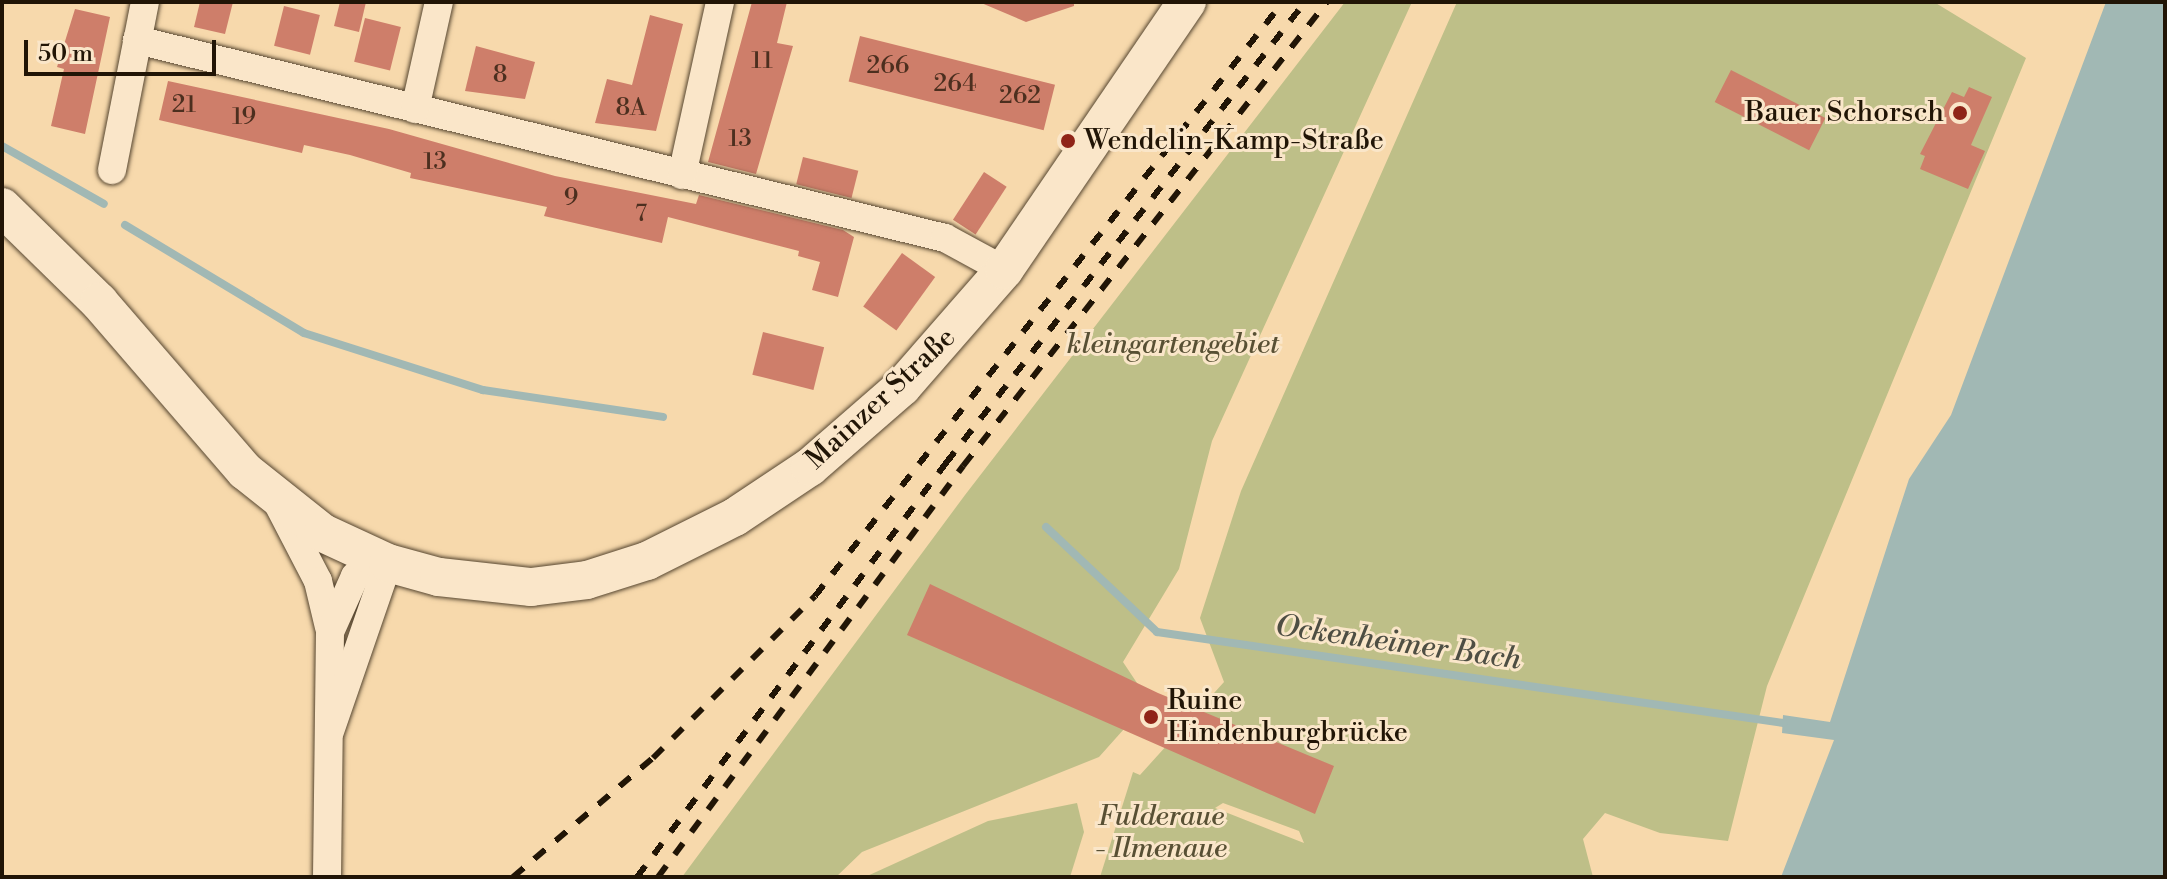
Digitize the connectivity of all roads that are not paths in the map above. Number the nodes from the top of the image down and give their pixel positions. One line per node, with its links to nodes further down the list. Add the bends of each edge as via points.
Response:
1 (145, 2): 5 (street)
2 (439, 2): 6 (street)
3 (720, 2): 8 (street)
4 (1187, 2): 10 (main road, Mainzer Straße)
5 (137, 40): 6 (street); 7 (street)
6 (415, 109): 8 (street)
7 (112, 170)
8 (682, 175): 10 (street, via 945,238)
9 (2, 207): 11 (main road, Mainzer Straße, via 99,302 215,440)
10 (1004, 270): 12 (main road, Mainzer Straße, via 965,321 858,428 758,502 673,549 587,580 531,587 463,581)
11 (274, 496): 12 (main road, Mainzer Straße, via 323,533); 13 (street, via 318,581)
12 (388, 563): 13 (street, via 355,576); 14 (street)
13 (330, 632): 14 (street)
14 (330, 731): 15 (street)
15 (327, 877)

